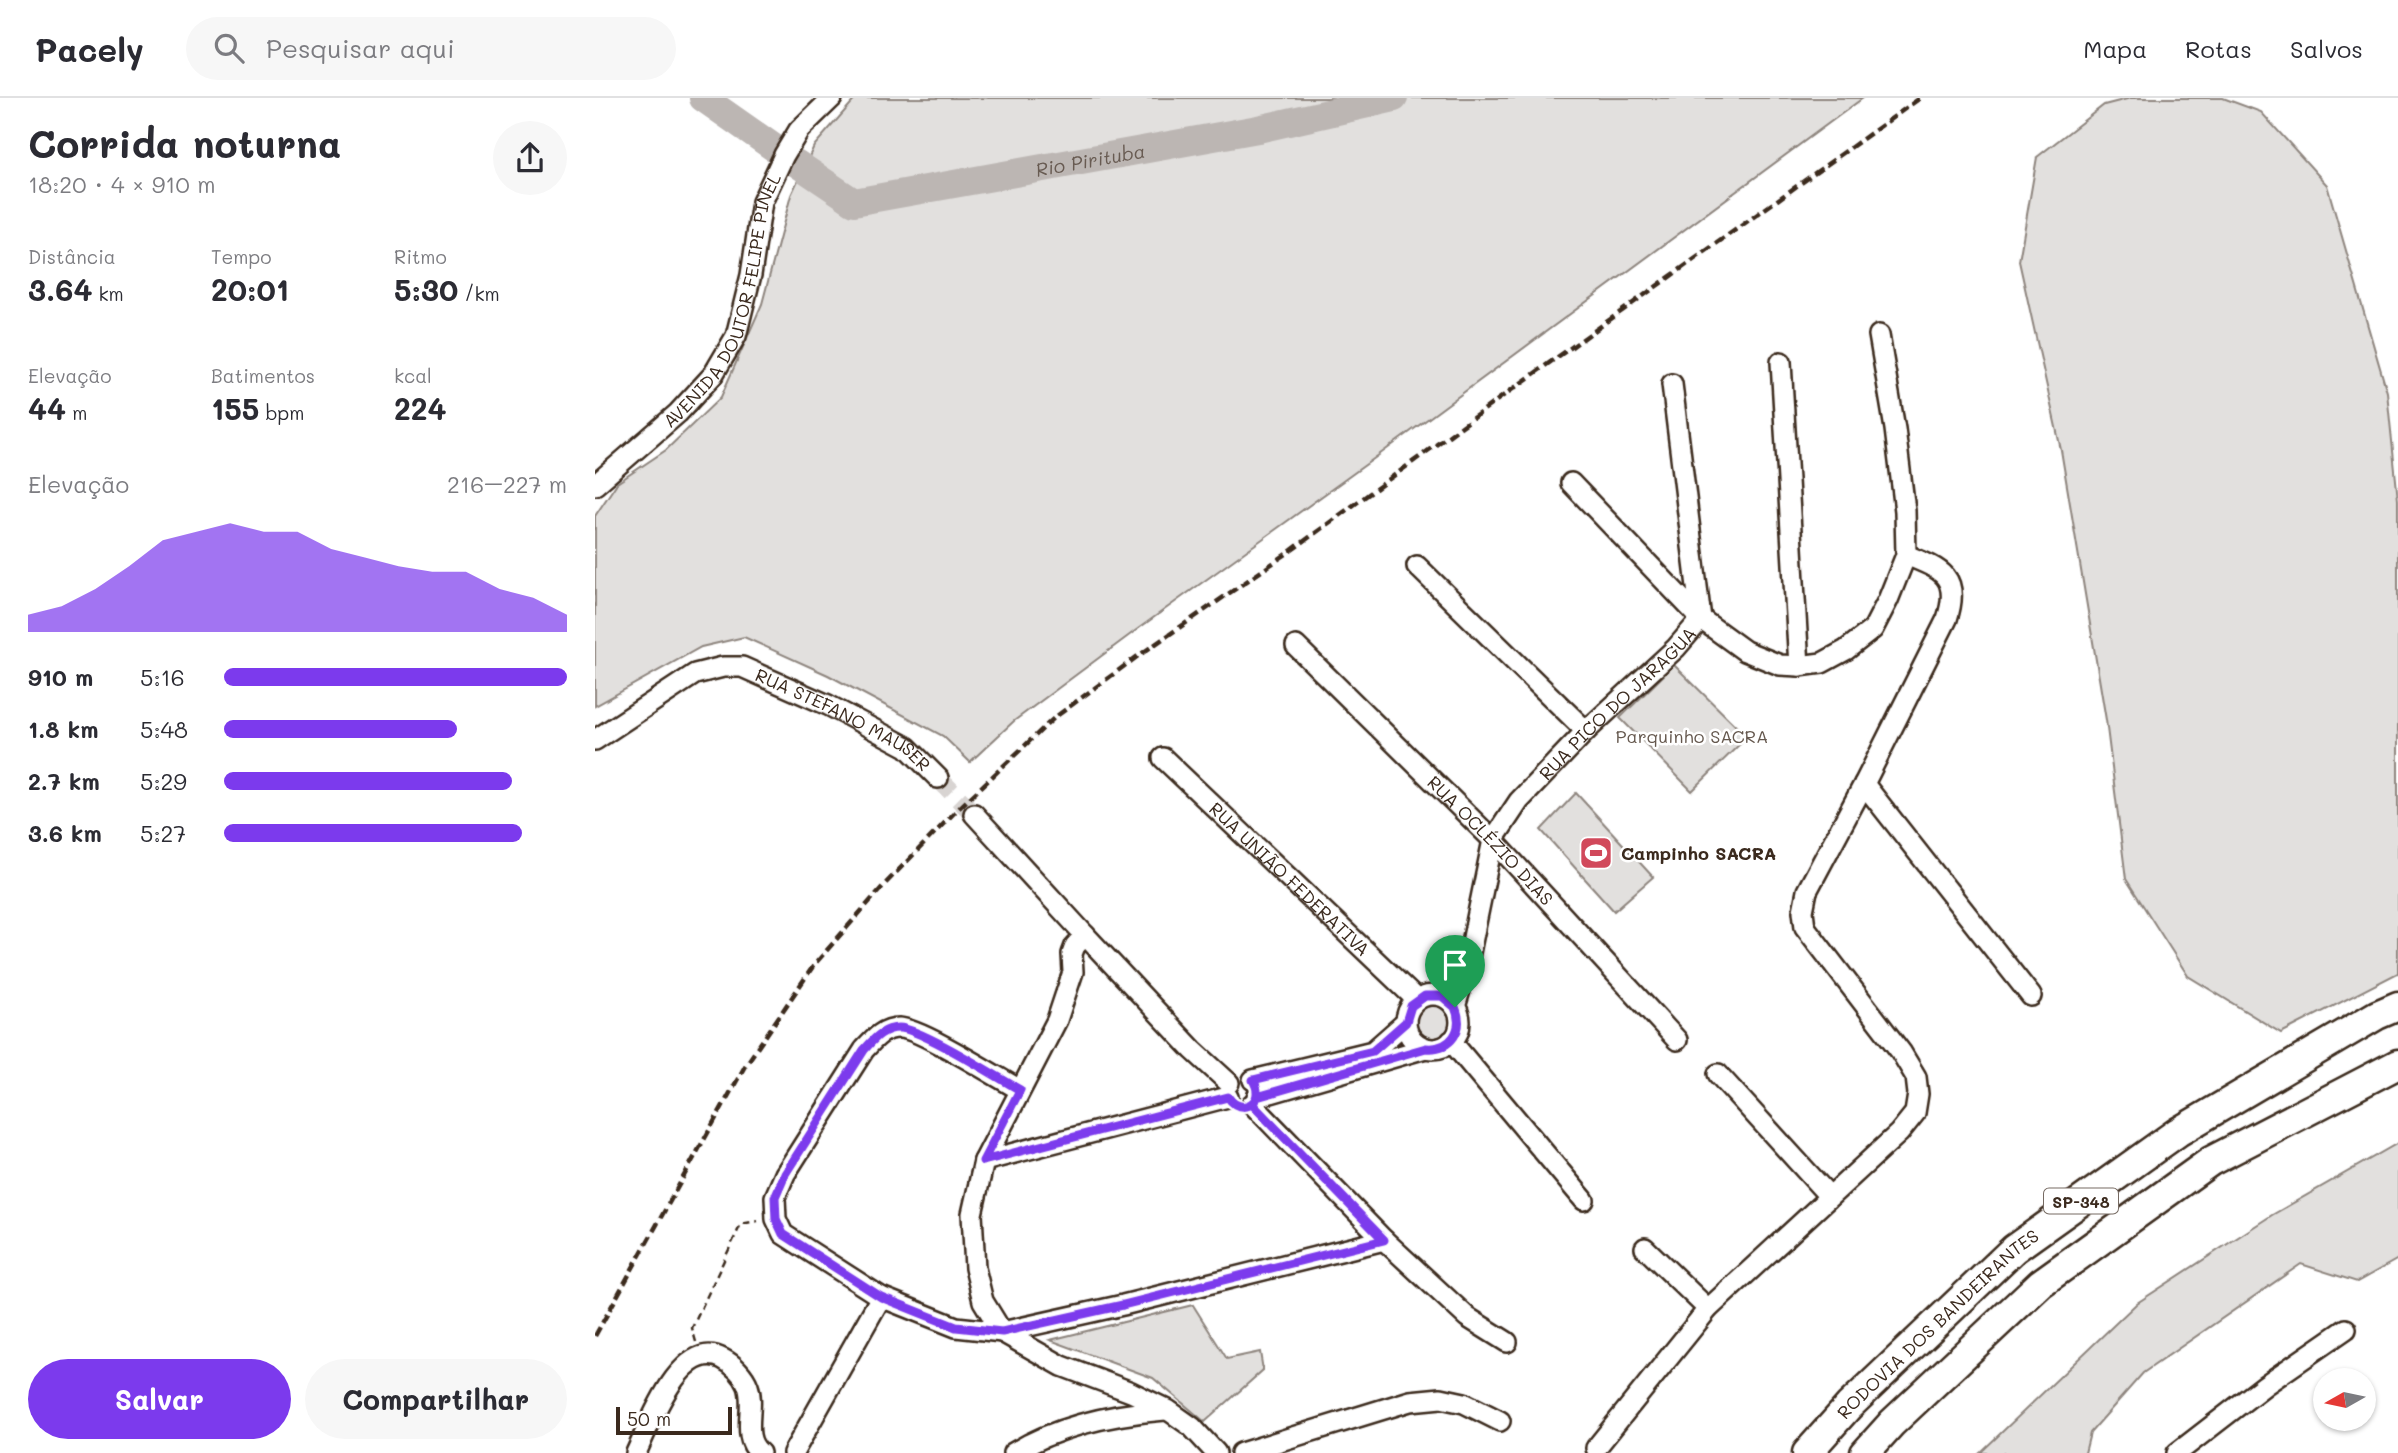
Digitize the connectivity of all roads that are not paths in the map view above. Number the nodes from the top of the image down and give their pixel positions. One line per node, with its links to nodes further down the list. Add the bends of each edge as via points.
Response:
1 (832, 98): 6 (street, AVENIDA DOUTOR FELIPE PINEL, via 799,130 762,202 736,336 713,375 678,413)
2 (1879, 335): 7 (street, via 1895,429)
3 (1781, 362): 11 (street)
4 (1672, 384): 9 (street, RUA PICO DO JARAGUA)
5 (1571, 482): 9 (street)
6 (595, 485)
7 (1906, 555): 11 (street, via 1873,629 1822,663); 16 (street, via 1941,569 1950,582 1952,602)
8 (1417, 566): 12 (street)
9 (1701, 619): 11 (street, via 1759,658); 12 (street, RUA PICO DO JARAGUA)
10 (1296, 646): 18 (street, RUA OCLÉZIO DIAS)
11 (1798, 666)
12 (1586, 731): 18 (street, RUA PICO DO JARAGUA, via 1519,801)
13 (595, 740): 15 (street, RUA STEFANO MAUSER, via 695,674 742,667 907,747)
14 (1163, 758): 21 (street, RUA UNIÃO FEDERATIVA)
15 (938, 778)
16 (1864, 784): 20 (street); 34 (street, via 1807,891 1804,927 1901,1052 1916,1077 1919,1094 1915,1113 1899,1133)
17 (974, 814): 19 (street)
18 (1493, 840): 23 (street, RUA PICO DO JARAGUA); 25 (street, RUA OCLÉZIO DIAS)
19 (1085, 935): 30 (street, via 1072,954 1073,972 1057,1020); 31 (street)
20 (2031, 996)
21 (1417, 1000): 23 (street, via 1442,996); 24 (street)
22 (2398, 1006): 52 (highway, RODOVIA DOS BANDEIRANTES / SP-348, via 2178,1132 2014,1249 1849,1406)
23 (1455, 1007): 26 (street, via 1459,1025)
24 (1406, 1022): 27 (street, via 1412,1038); 32 (street, via 1373,1051)
25 (1677, 1040)
26 (1451, 1041): 27 (street); 35 (street)
27 (1426, 1048): 32 (street)
28 (2398, 1064): 53 (highway, SP-348, via 2211,1161 2052,1275)
29 (1718, 1074): 34 (street)
30 (1020, 1090): 33 (street); 38 (street, via 921,1034 900,1028 880,1033 864,1050 785,1174 775,1197 776,1219 783,1234)
31 (1228, 1090): 32 (street, via 1239,1076); 32 (street, via 1236,1105 1245,1107); 33 (street)
32 (1254, 1094): 36 (street)
33 (983, 1161): 41 (street, via 972,1214 975,1268 983,1301)
34 (1829, 1196): 39 (street)
35 (1584, 1200)
36 (1384, 1240): 41 (street); 42 (street, via 1467,1317)
37 (1645, 1248): 39 (street)
38 (881, 1297): 41 (street, via 956,1327); 48 (street)
39 (1708, 1309): 45 (street)
40 (2346, 1329): 54 (street)
41 (1002, 1332): 43 (street, via 1062,1366)
42 (1507, 1342)
43 (1168, 1410): 49 (street, via 1128,1413 1059,1432); 50 (street)
44 (1500, 1421): 51 (street, via 1464,1403 1441,1398 1411,1401)
45 (1596, 1448)
46 (636, 1453): 47 (street, via 684,1366 699,1357 719,1356 734,1366 748,1385 749,1434)
47 (761, 1453)
48 (793, 1453)
49 (1013, 1453)
50 (1216, 1453)
51 (1241, 1453)
52 (1807, 1453)
53 (1865, 1453)
54 (2177, 1453)

